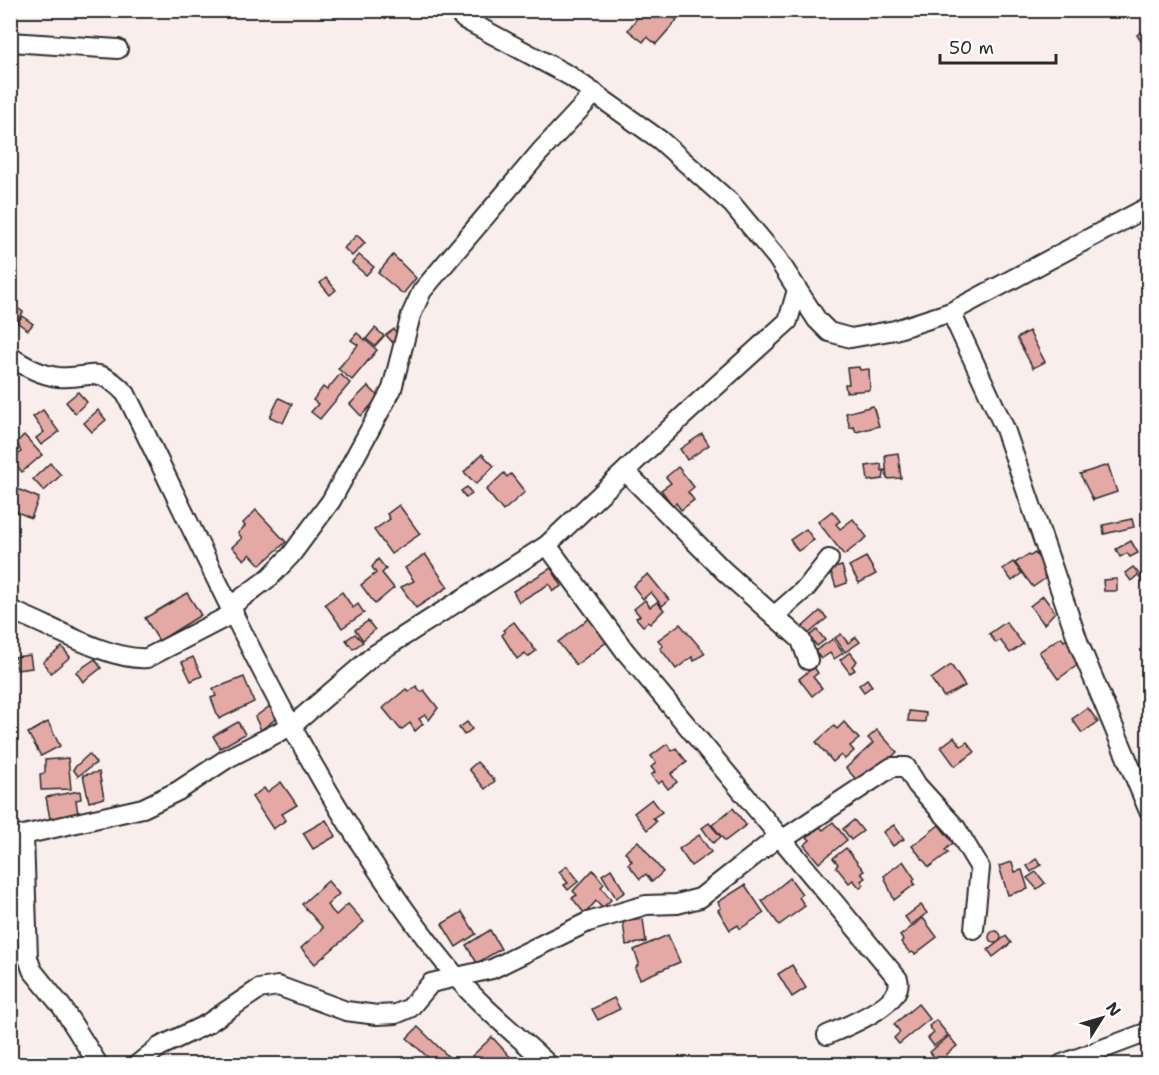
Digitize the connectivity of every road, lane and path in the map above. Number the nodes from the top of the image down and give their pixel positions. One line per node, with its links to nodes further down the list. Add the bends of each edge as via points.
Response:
1 (456, 10): 4 (street, via 464,19)
2 (10, 42): 3 (street)
3 (118, 49)
4 (595, 93): 6 (street, via 660,140 732,204 777,258); 15 (street, via 422,291 411,315 392,389 331,501 291,555)
5 (1149, 207): 7 (street)
6 (797, 290): 8 (street); 9 (street)
7 (951, 312): 9 (street, via 895,330 851,338); 19 (street, via 1005,429 1079,644)
8 (788, 321): 9 (street); 11 (street)
9 (829, 332)
10 (10, 356): 15 (street, via 36,371 58,377 97,373 126,394)
11 (626, 472): 12 (street); 16 (street, via 724,571)
12 (547, 545): 18 (street, via 374,654); 21 (street, via 625,651)
13 (829, 559): 16 (street, via 807,586)
14 (10, 609): 15 (street, via 133,659 147,658)
15 (233, 610): 18 (street)
16 (774, 615): 17 (street, via 801,640)
17 (807, 660)
18 (293, 725): 20 (street, via 143,808); 23 (street, via 365,855)
19 (1149, 809)
20 (17, 837): 27 (street, via 32,970 62,1007)
21 (780, 838): 22 (street, via 892,767 906,767 956,828 980,868); 23 (street, via 700,898 646,905 588,922 492,969); 25 (street, via 864,936 900,986 897,993 864,1019)
22 (974, 929)
23 (455, 976): 26 (street, via 431,983 410,1008 377,1016 346,1011 288,990 267,987); 29 (street)
24 (1149, 1032): 30 (street)
25 (827, 1035)
26 (160, 1056): 28 (street)
27 (98, 1065)
28 (138, 1065)
29 (548, 1065)
30 (1062, 1065)

